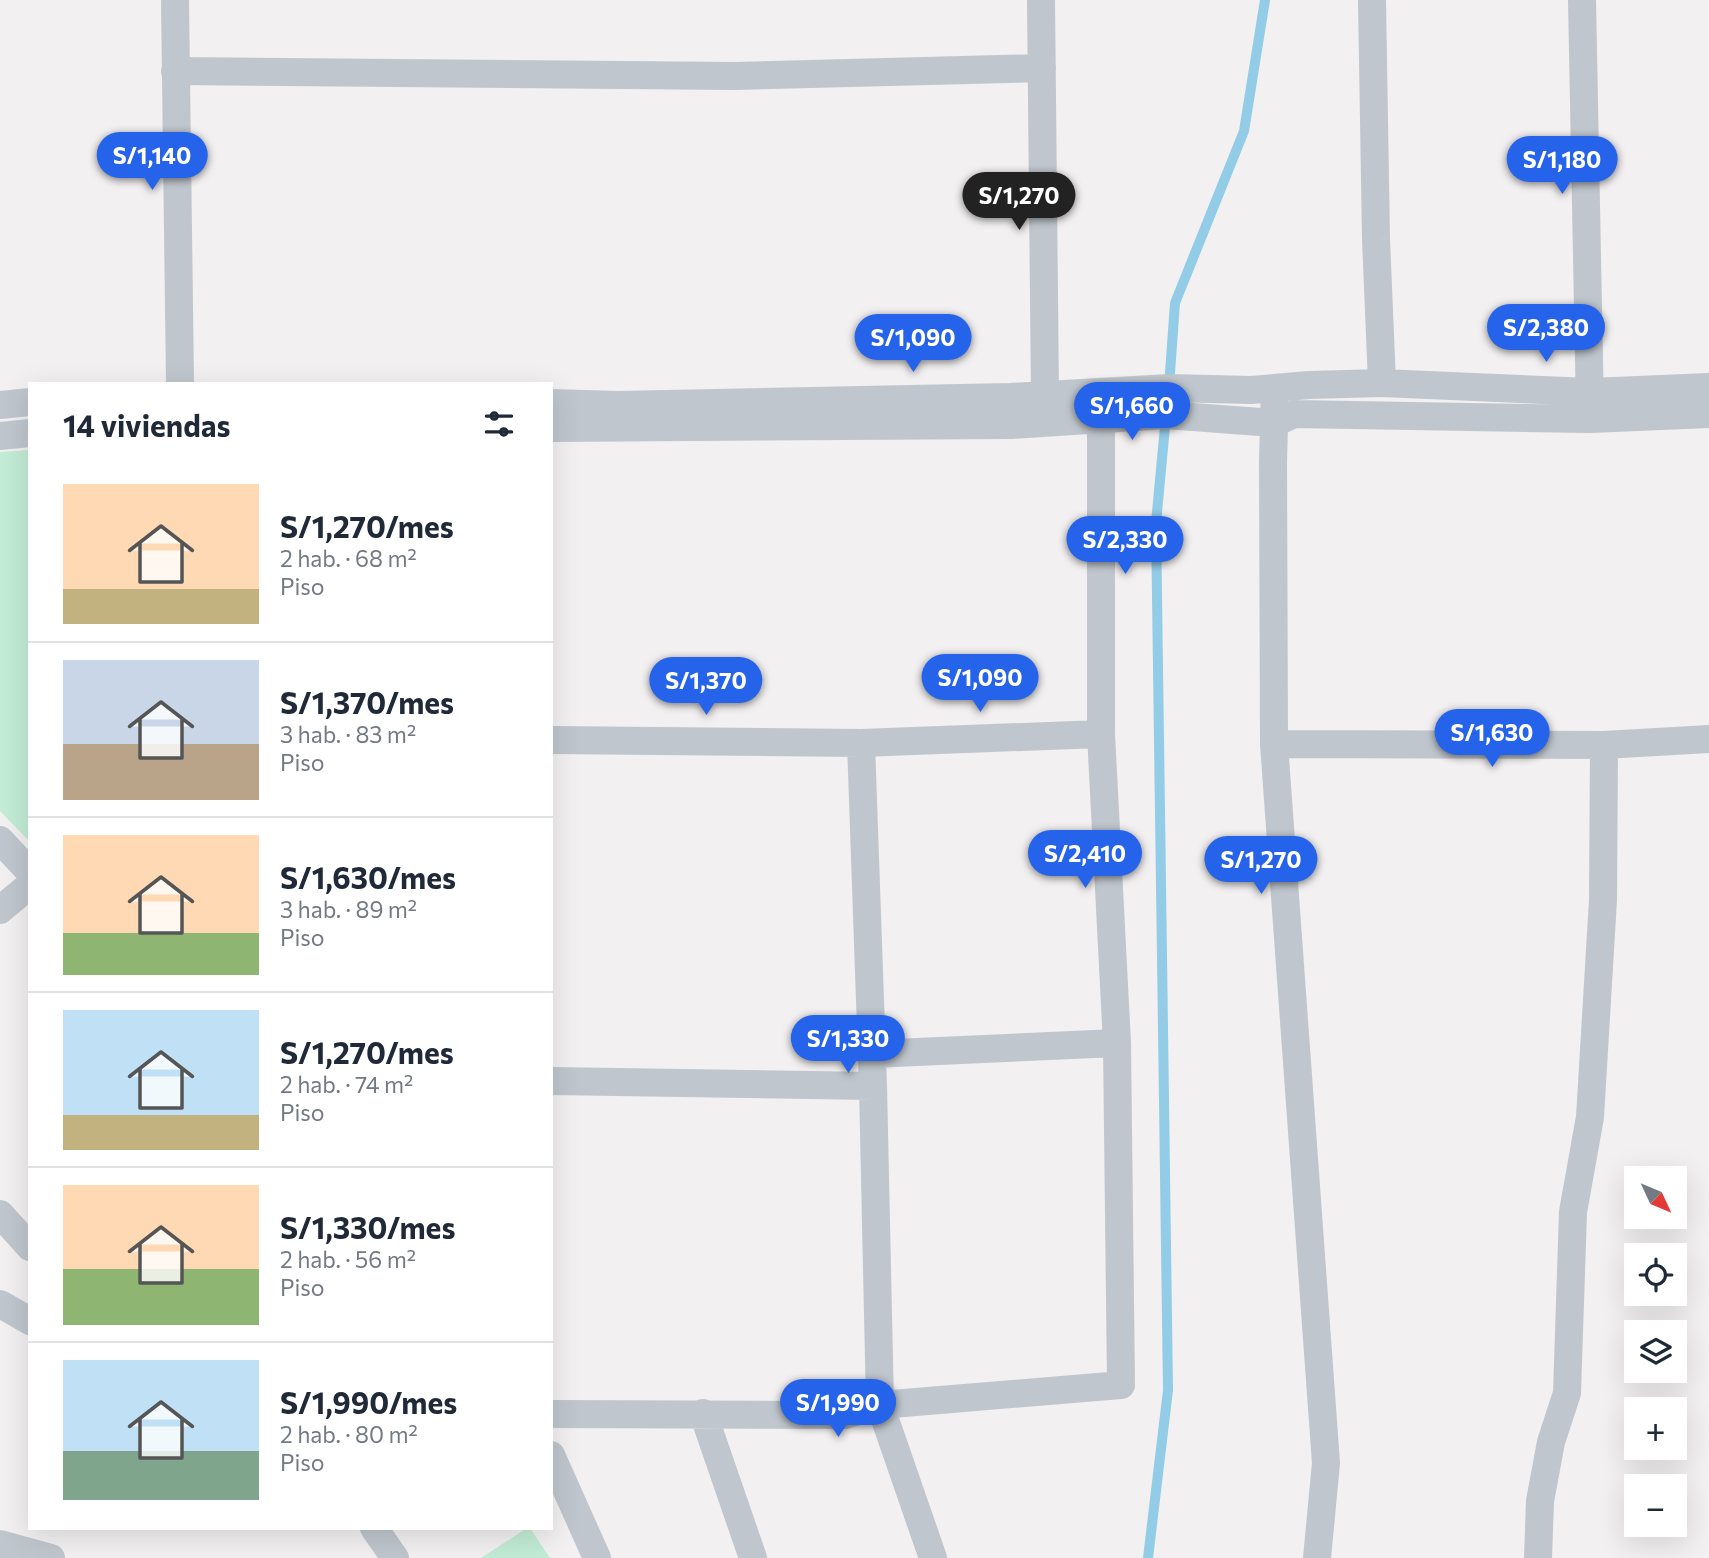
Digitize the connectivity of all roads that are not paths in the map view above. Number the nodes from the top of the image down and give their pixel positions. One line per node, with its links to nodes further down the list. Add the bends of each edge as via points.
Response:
1 (175, 0): 6 (street)
2 (1041, 0): 5 (street)
3 (1372, 0): 8 (street)
4 (1582, 0): 15 (street)
5 (1042, 68): 6 (street, via 735,76); 11 (street)
6 (175, 71): 7 (street)
7 (180, 382)
8 (1382, 383): 10 (street); 15 (street)
9 (1709, 387): 15 (street)
10 (1275, 388): 11 (street, via 1169,388); 18 (street)
11 (1045, 396): 13 (street)
12 (28, 402): 14 (street)
13 (553, 403)
14 (0, 405)
15 (1590, 406): 16 (street); 18 (street, via 1295,414)
16 (1709, 414)
17 (1101, 419): 18 (street, via 1166,415); 19 (street, via 1011,425); 22 (street)
18 (1274, 423): 26 (street)
19 (553, 428)
20 (28, 433): 21 (street)
21 (0, 436)
22 (1101, 734): 25 (street); 32 (street)
23 (1709, 739): 27 (street)
24 (553, 740): 25 (street)
25 (861, 743): 33 (street)
26 (1274, 744): 27 (street); 51 (street, via 1326,1463)
27 (1604, 745): 52 (street, via 1603,900 1590,1117 1573,1212 1567,1393 1551,1442 1540,1501)
28 (0, 841): 29 (street)
29 (28, 870)
30 (28, 887): 31 (street)
31 (0, 910)
32 (1117, 1043): 33 (street); 40 (street, via 1121,1385)
33 (872, 1054): 35 (street)
34 (553, 1081): 35 (street)
35 (873, 1086): 40 (street)
36 (0, 1214): 37 (street)
37 (28, 1245)
38 (0, 1304): 39 (street)
39 (28, 1320)
40 (880, 1405): 41 (street, via 845,1415); 50 (street)
41 (703, 1413): 42 (street); 49 (street)
42 (553, 1414)
43 (553, 1459): 48 (street)
44 (375, 1530): 47 (street)
45 (0, 1544): 46 (street)
46 (51, 1558)
47 (395, 1558)
48 (597, 1558)
49 (753, 1558)
50 (933, 1558)
51 (1317, 1558)
52 (1538, 1558)

